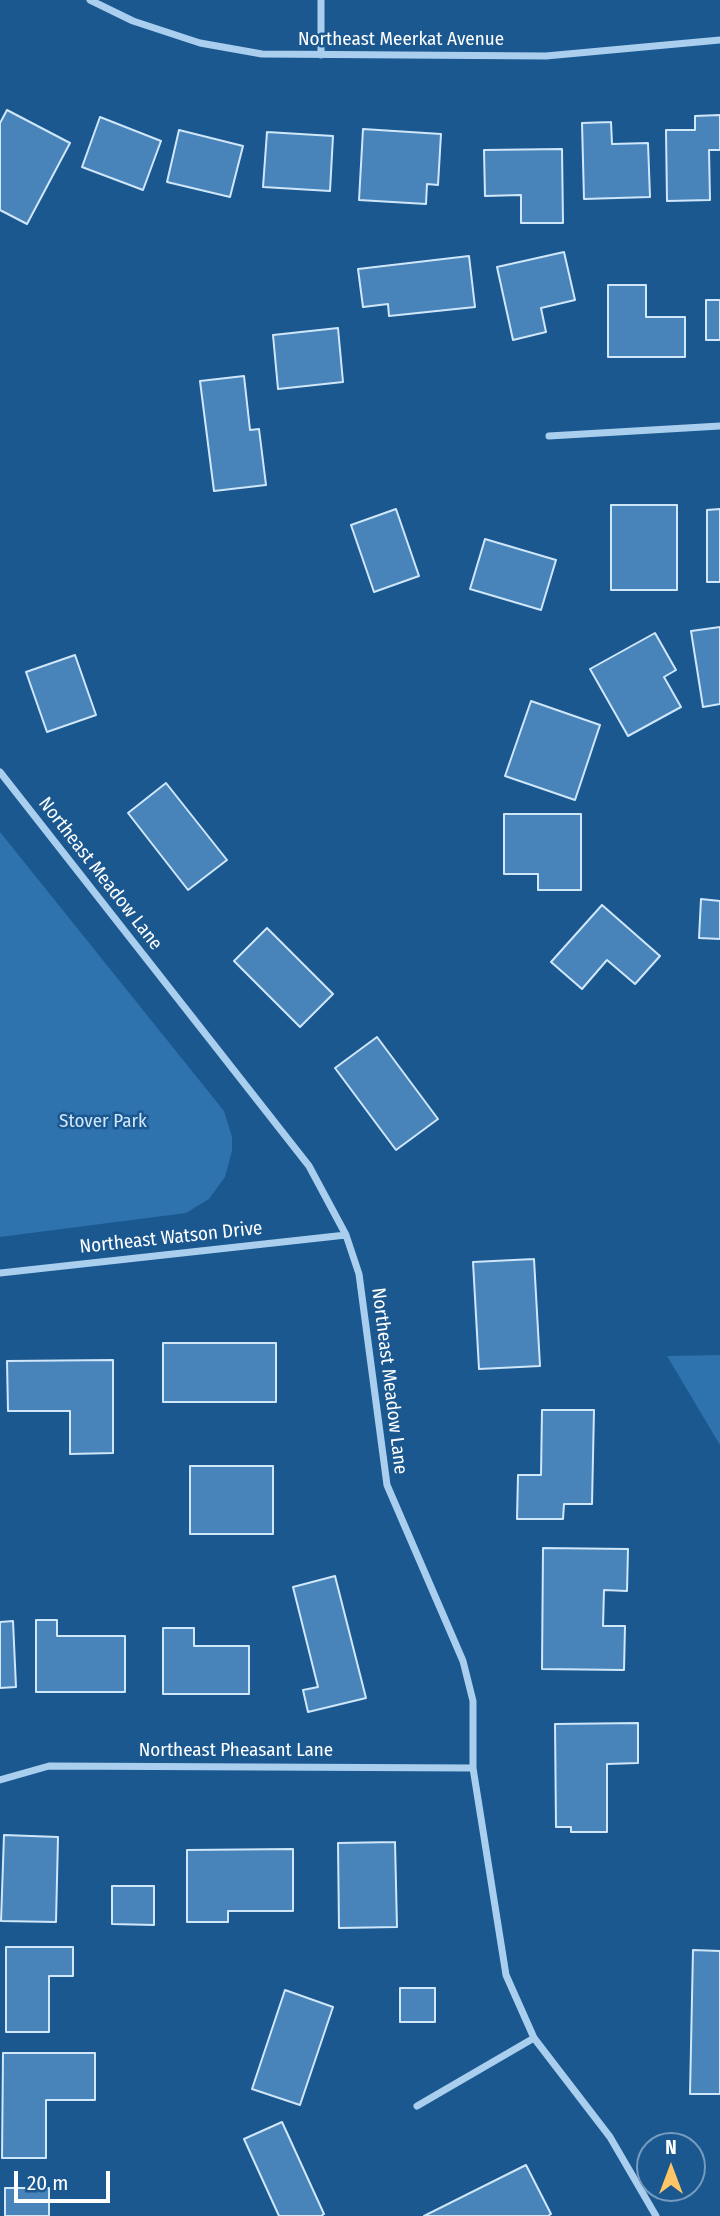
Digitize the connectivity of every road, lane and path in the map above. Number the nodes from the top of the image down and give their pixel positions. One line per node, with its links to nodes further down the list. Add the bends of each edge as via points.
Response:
1 (90, 0): 4 (street, Northeast Meerkat Avenue, via 133,21 200,43 262,54)
2 (321, 0): 4 (street)
3 (720, 40): 4 (street, Northeast Meerkat Avenue, via 546,57)
4 (321, 55)
5 (720, 426): 6 (street)
6 (549, 436)
7 (0, 772): 8 (street, Northeast Meadow Lane, via 309,1166)
8 (346, 1235): 9 (street, Northeast Watson Drive); 10 (street, Northeast Meadow Lane, via 359,1274 387,1485 463,1661 473,1701)
9 (0, 1273)
10 (473, 1768): 11 (street, Northeast Pheasant Lane, via 48,1766); 12 (street, Northeast Meadow Lane, via 506,1975)
11 (0, 1780)
12 (534, 2038): 13 (street); 14 (street, Northeast Meadow Lane, via 610,2137)
13 (417, 2106)
14 (656, 2216)

